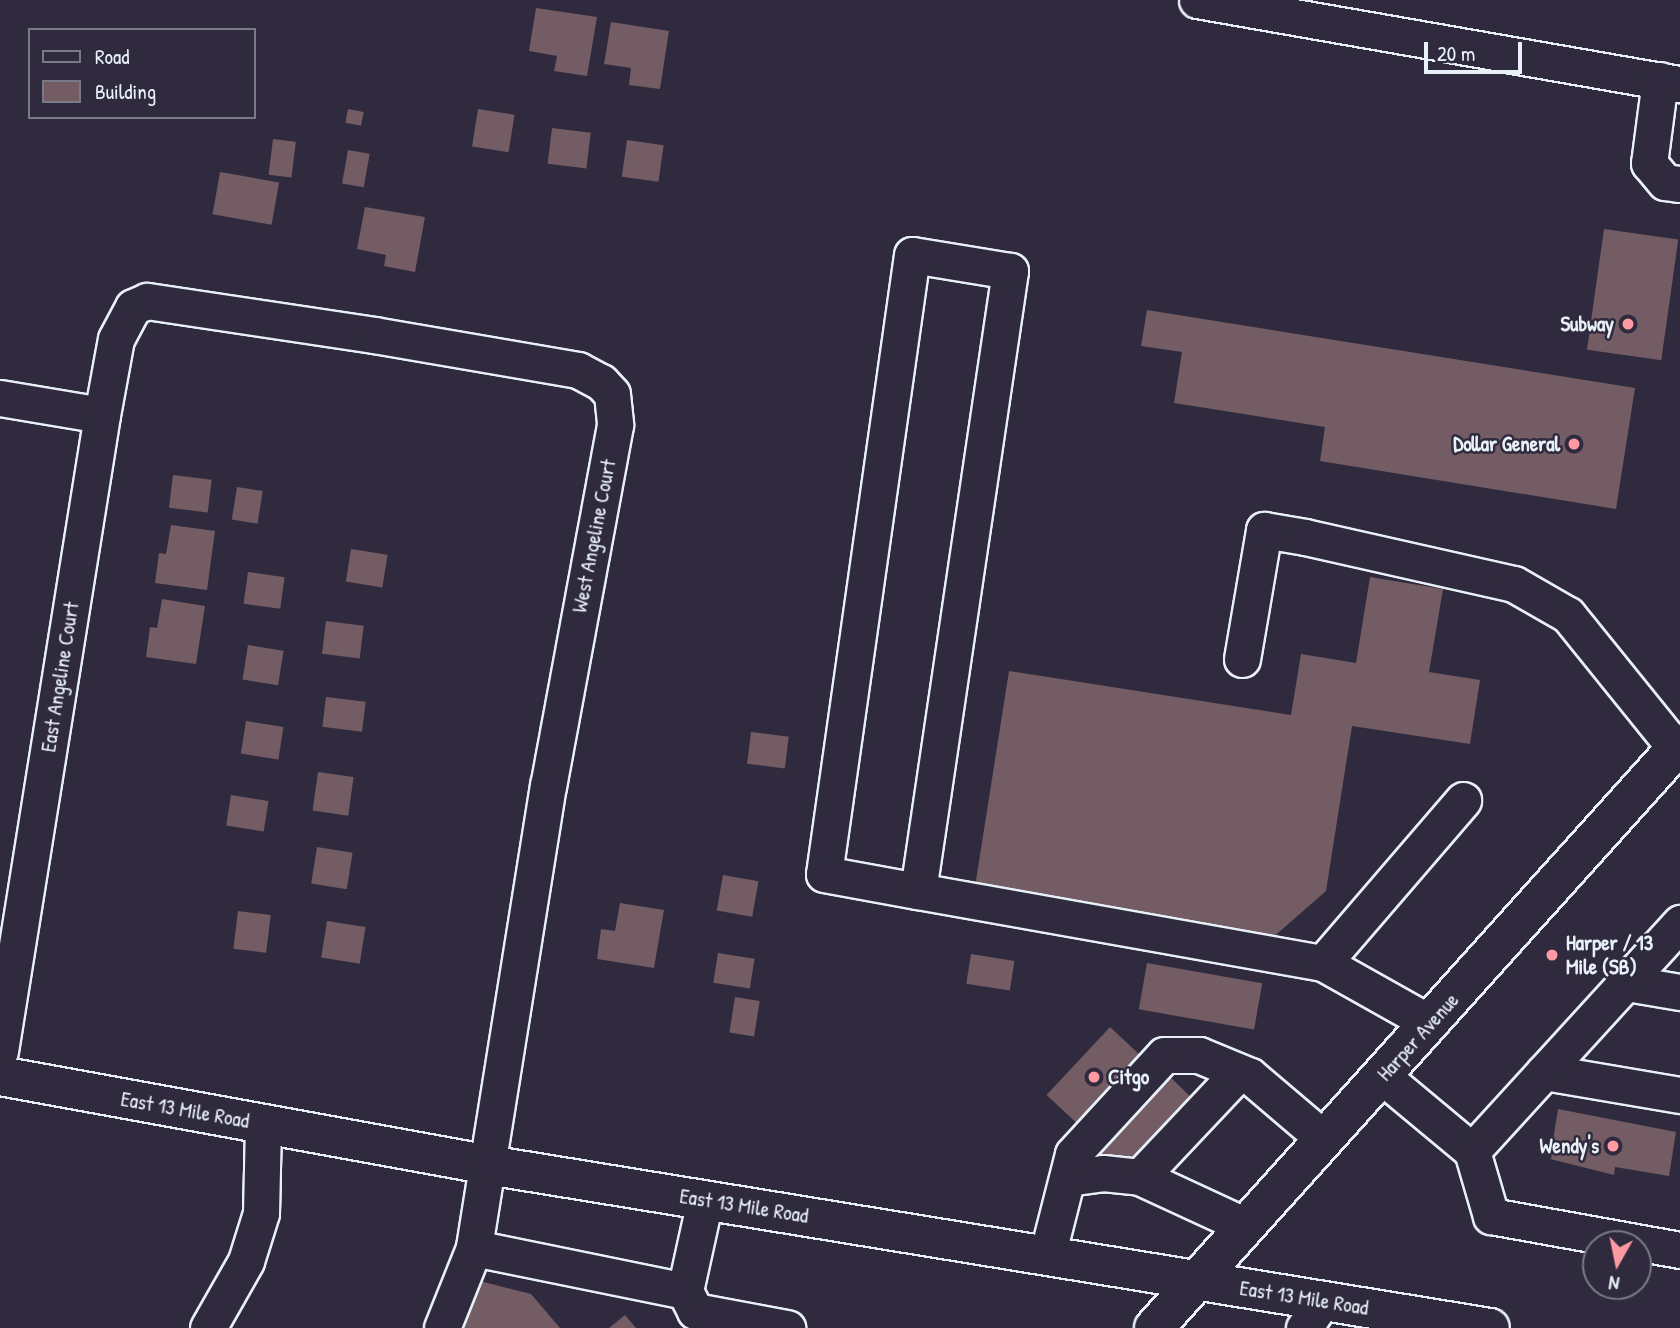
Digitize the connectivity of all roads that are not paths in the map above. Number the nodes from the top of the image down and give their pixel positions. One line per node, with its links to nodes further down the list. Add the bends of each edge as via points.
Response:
1 (1197, 0): 2 (street)
2 (1670, 82): 3 (street, via 1649,163 1665,182)
3 (1680, 184)
4 (133, 307): 6 (street, East Angeline Court, via 116,339); 25 (street, West Angeline Court, via 147,301 578,370 601,382 611,394 615,425 548,785)
5 (0, 398): 6 (street)
6 (102, 415): 16 (street, East Angeline Court)
7 (1242, 659): 8 (street, via 1264,530 1305,537 1514,584 1568,615)
8 (1678, 747): 15 (main road, Harper Avenue)
9 (1463, 800): 12 (street)
10 (918, 891): 10 (street, via 824,874 912,255 1010,271); 12 (street)
11 (1680, 923): 13 (street)
12 (1323, 963): 15 (street)
13 (1626, 983): 14 (street); 18 (street)
14 (1680, 992)
15 (1430, 1023): 20 (main road, Harper Avenue)
16 (0, 1051)
17 (1239, 1072): 23 (street); 26 (street); 27 (street, via 1199,1055 1164,1055 1073,1154)
18 (1544, 1072): 21 (street); 24 (street)
19 (0, 1076): 22 (main road, East 13 Mile Road)
20 (1382, 1076): 23 (main road, Harper Avenue); 24 (street)
21 (1680, 1095)
22 (264, 1125): 25 (main road, East 13 Mile Road); 36 (street, via 261,1213 246,1261)
23 (1324, 1139): 29 (main road, Harper Avenue)
24 (1472, 1151): 31 (street, via 1491,1216)
25 (488, 1165): 28 (main road, East 13 Mile Road); 30 (street, West Angeline Court)
26 (1140, 1177): 27 (street, via 1103,1173); 29 (street)
27 (1068, 1178): 32 (street)
28 (705, 1200): 32 (main road, East 13 Mile Road); 34 (street)
29 (1246, 1226): 33 (main road, Harper Avenue)
30 (474, 1248): 34 (street); 37 (street, West Angeline Court)
31 (1680, 1250)
32 (1047, 1256): 33 (main road, East 13 Mile Road)
33 (1196, 1282): 35 (main road, East 13 Mile Road); 39 (main road, Harper Avenue)
34 (685, 1291): 38 (street, via 695,1311)
35 (1313, 1314): 40 (main road, East 13 Mile Road)
36 (208, 1328)
37 (442, 1328)
38 (787, 1328)
39 (1154, 1328)
40 (1490, 1328)

